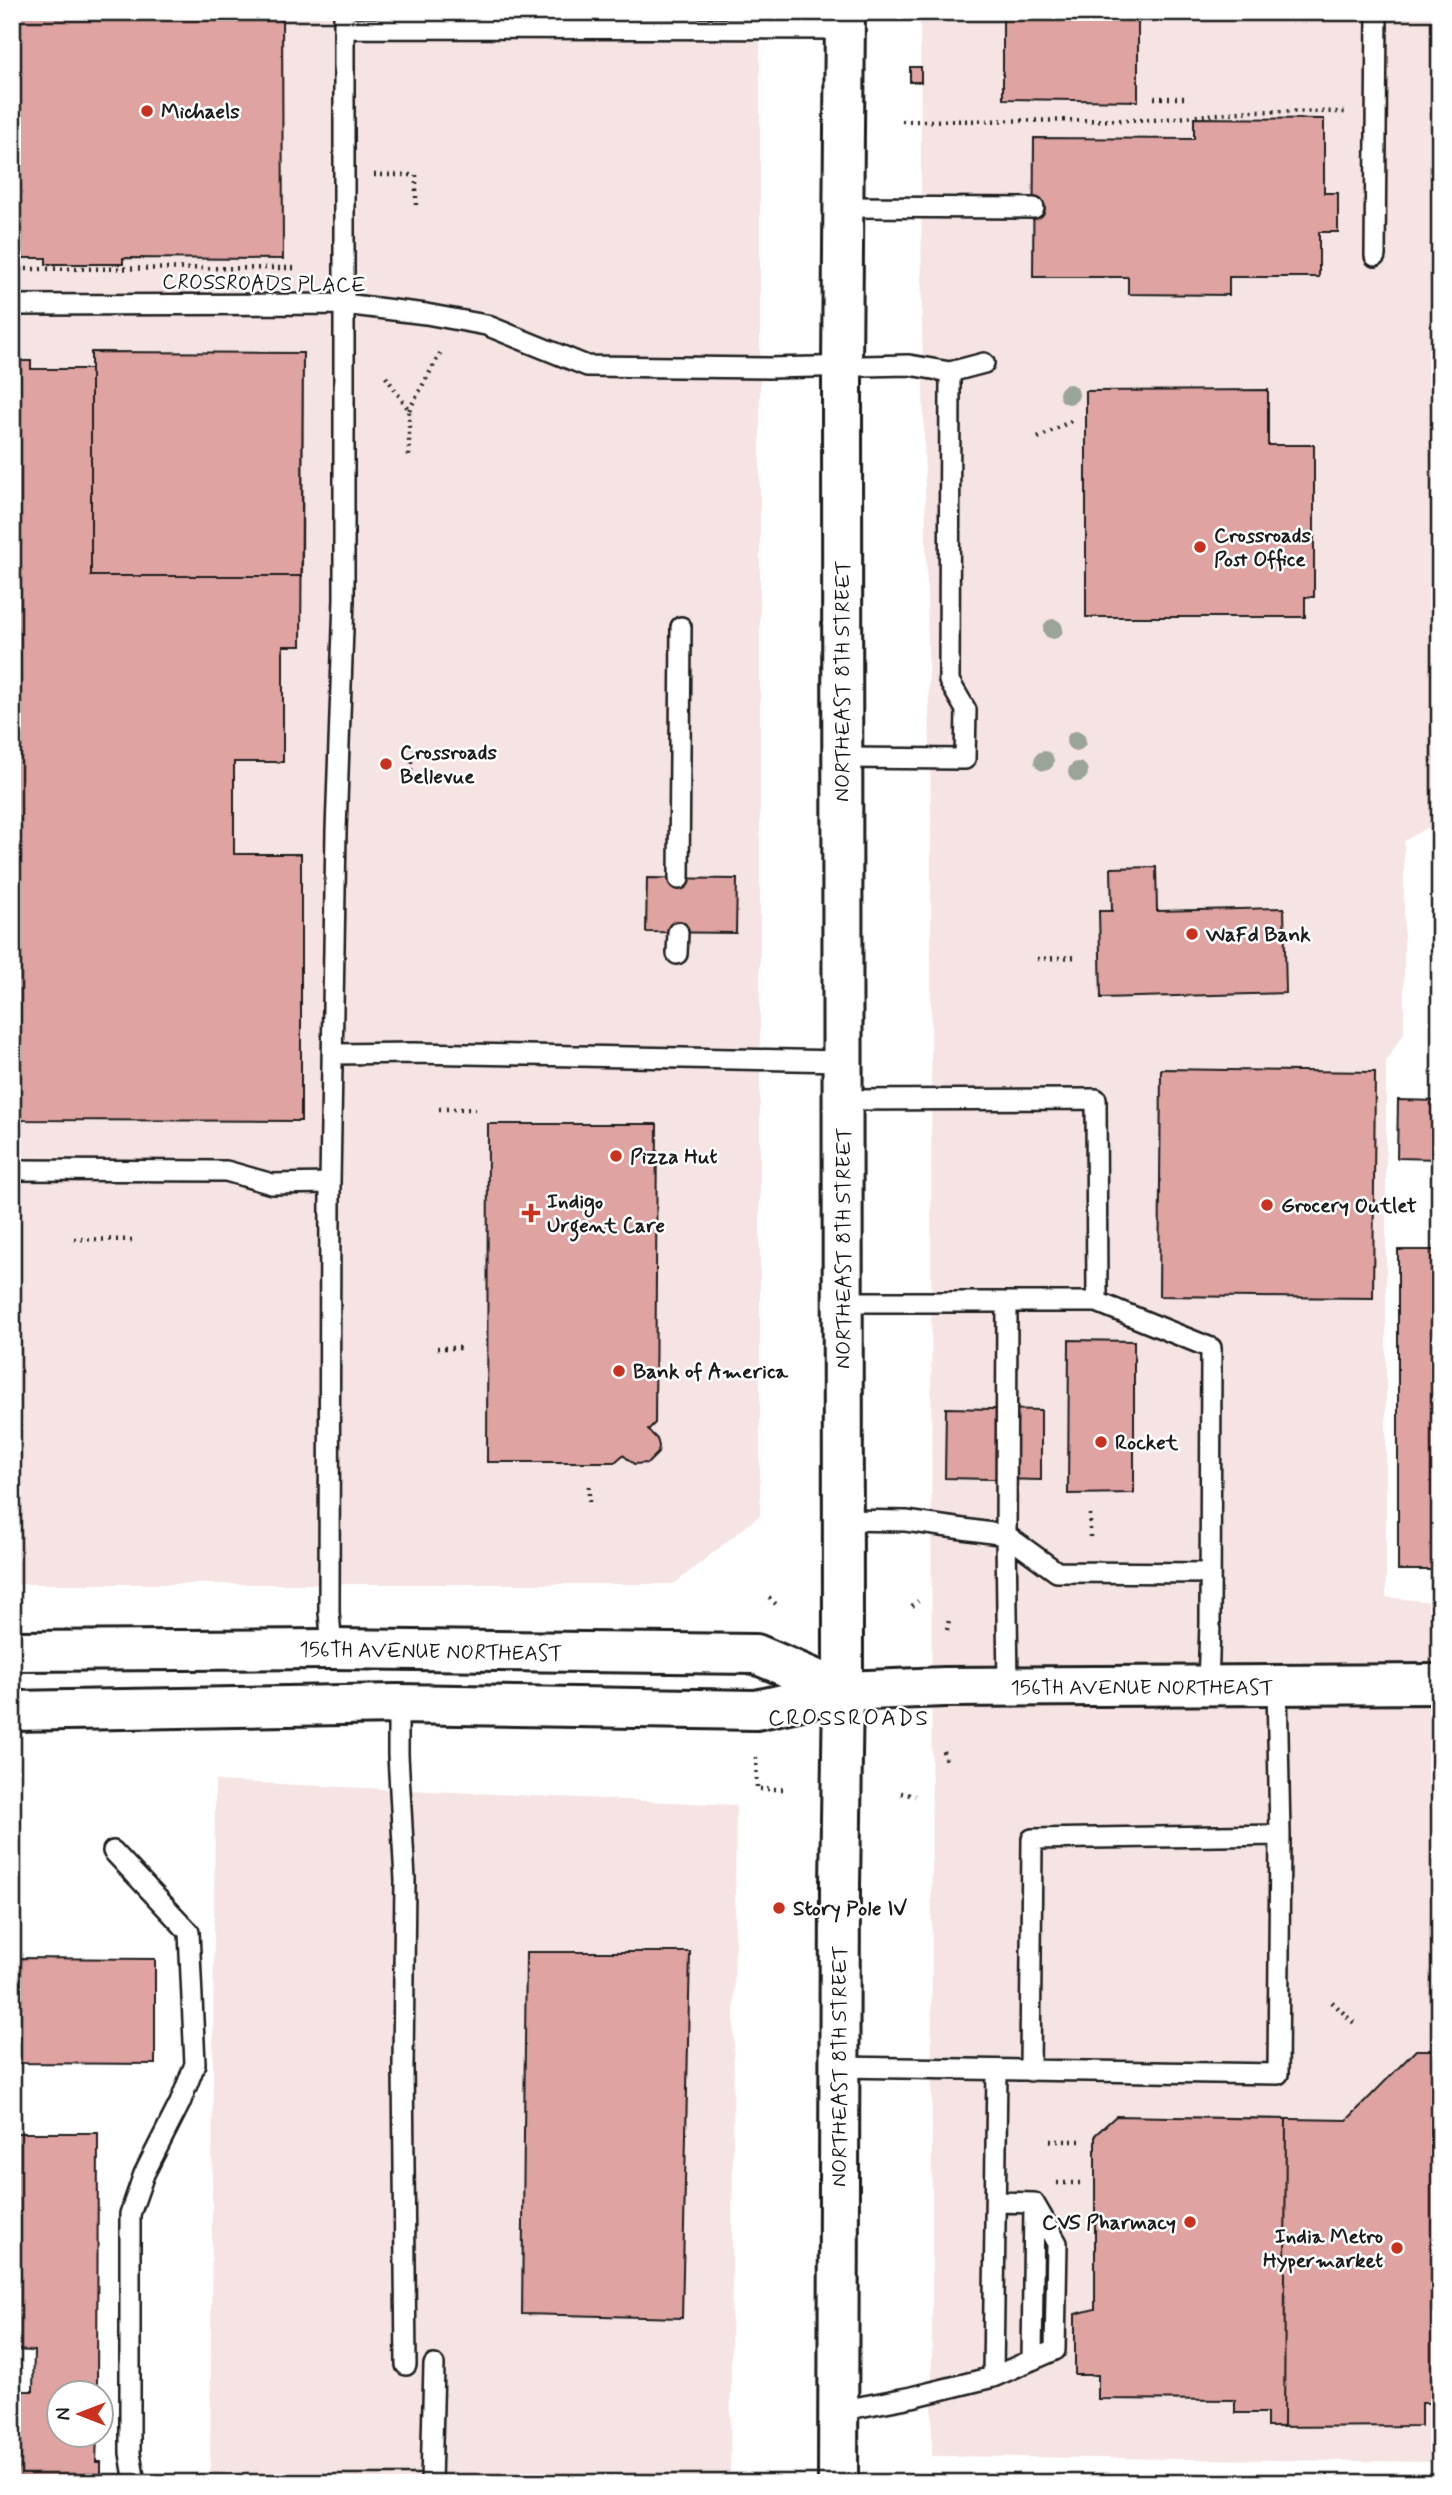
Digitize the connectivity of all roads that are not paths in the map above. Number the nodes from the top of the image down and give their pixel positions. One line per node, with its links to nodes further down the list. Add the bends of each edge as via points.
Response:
1 (1377, 12): 6 (lane)
2 (344, 20): 3 (lane); 7 (lane)
3 (845, 20): 4 (main road, NORTHEAST 8TH STREET)
4 (844, 207): 5 (lane); 10 (main road, NORTHEAST 8TH STREET)
5 (1034, 208)
6 (1375, 256)
7 (344, 304): 8 (lane, CROSSROADS PLACE); 10 (lane, CROSSROADS PLACE, via 485,325 587,366); 17 (lane, via 344,599)
8 (12, 306)
9 (984, 363): 11 (lane)
10 (842, 368): 11 (lane, CROSSROADS PLACE, via 909,365); 13 (main road, NORTHEAST 8TH STREET)
11 (950, 372): 13 (lane, via 949,681 966,710 965,759)
12 (681, 627): 14 (lane)
13 (843, 758): 18 (main road, NORTHEAST 8TH STREET)
14 (679, 879)
15 (678, 932): 16 (lane)
16 (677, 954)
17 (334, 1054): 18 (lane); 21 (lane)
18 (843, 1061): 19 (main road, NORTHEAST 8TH STREET)
19 (843, 1100): 22 (main road, NORTHEAST 8TH STREET); 24 (lane, via 1096,1099)
20 (12, 1170): 21 (lane, via 226,1171 272,1184)
21 (330, 1184): 28 (lane)
22 (844, 1302): 23 (lane); 25 (main road, NORTHEAST 8TH STREET)
23 (1007, 1302): 24 (lane); 26 (lane)
24 (1097, 1302): 27 (lane, via 1211,1348)
25 (844, 1520): 26 (lane, via 906,1521); 34 (main road, NORTHEAST 8TH STREET)
26 (1006, 1535): 27 (lane, via 1057,1572); 33 (lane)
27 (1209, 1573): 31 (lane)
28 (332, 1649): 29 (main road, 156TH AVENUE NORTHEAST); 34 (main road, 156TH AVENUE NORTHEAST, via 755,1654)
29 (12, 1651)
30 (1440, 1684): 32 (main road, 156TH AVENUE NORTHEAST)
31 (1208, 1686): 32 (main road, 156TH AVENUE NORTHEAST); 33 (main road, 156TH AVENUE NORTHEAST)
32 (1277, 1686): 37 (lane)
33 (1007, 1687): 34 (main road, 156TH AVENUE NORTHEAST)
34 (844, 1691): 35 (main road, 156TH AVENUE NORTHEAST, via 755,1710); 39 (main road, NORTHEAST 8TH STREET)
35 (398, 1704): 36 (main road, 156TH AVENUE NORTHEAST); 43 (lane, via 404,1880)
36 (12, 1711)
37 (1280, 1835): 41 (lane, via 1032,1839); 41 (lane, via 1278,2074)
38 (113, 1851): 47 (lane, via 189,1933 195,2064 130,2214 130,2453)
39 (839, 2067): 40 (lane); 46 (main road, NORTHEAST 8TH STREET)
40 (997, 2070): 41 (lane); 42 (lane)
41 (1030, 2071)
42 (996, 2202): 45 (lane); 45 (lane, via 1034,2203 1057,2243 1055,2350)
43 (406, 2365)
44 (434, 2365): 48 (lane)
45 (993, 2377): 46 (lane)
46 (838, 2411): 49 (main road, NORTHEAST 8TH STREET)
47 (135, 2483)
48 (431, 2483)
49 (838, 2483)

